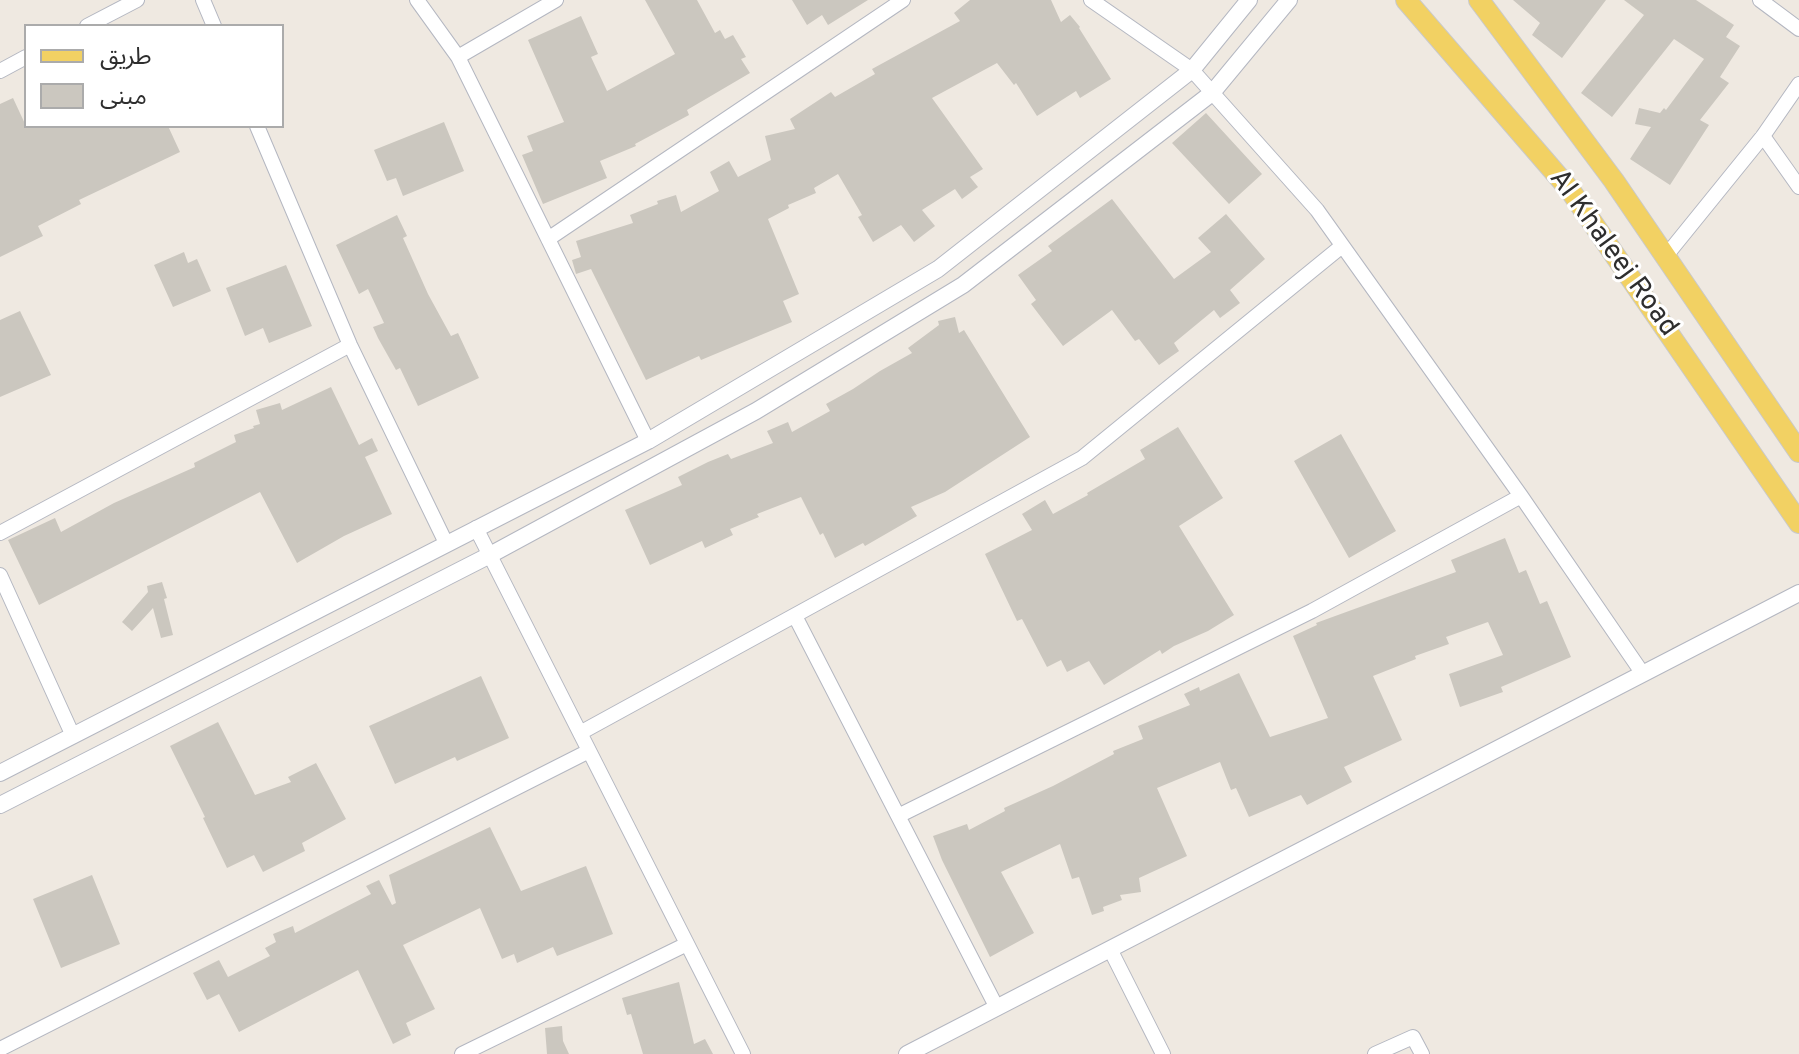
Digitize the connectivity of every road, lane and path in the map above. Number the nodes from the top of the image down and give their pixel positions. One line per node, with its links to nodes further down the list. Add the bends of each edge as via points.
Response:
1 (137, 0): 12 (street)
2 (203, 0): 13 (street)
3 (417, 0): 15 (street)
4 (556, 0): 15 (street)
5 (903, 0): 24 (street)
6 (1091, 0): 17 (street)
7 (1249, 0): 17 (street)
8 (1289, 0): 20 (street)
9 (1406, 0): 31 (main road, Al Khaleej Road, via 1570,190)
10 (1760, 0): 14 (street)
11 (1480, 1): 26 (main road, Al Khaleej Road)
12 (91, 24)
13 (213, 24)
14 (1799, 29)
15 (458, 57): 24 (street)
16 (24, 58): 18 (street)
17 (1192, 70): 20 (street); 28 (street, via 938,269)
18 (0, 71)
19 (1799, 84): 22 (street)
20 (1212, 93): 25 (street, via 1317,210); 35 (street, via 963,285 756,411)
21 (258, 128): 27 (street)
22 (1763, 136): 23 (street); 26 (street)
23 (1799, 187)
24 (548, 239): 28 (street)
25 (1342, 246): 30 (street); 38 (street, via 1082,458)
26 (1665, 257): 29 (main road, Al Khaleej Road)
27 (350, 345): 33 (street); 34 (street)
28 (648, 441): 32 (street)
29 (1799, 452)
30 (1521, 496): 39 (street); 45 (street, via 1312,611)
31 (1799, 523)
32 (476, 528): 34 (street); 35 (street)
33 (0, 533)
34 (446, 543): 41 (street)
35 (490, 555): 40 (street); 44 (street)
36 (0, 575): 41 (street)
37 (1799, 593): 39 (street)
38 (795, 616): 40 (street); 45 (street)
39 (1643, 674): 47 (street)
40 (580, 733): 42 (street)
41 (73, 736): 43 (street)
42 (589, 751): 46 (street); 50 (street)
43 (0, 773)
44 (0, 805)
45 (898, 816): 48 (street)
46 (687, 944): 51 (street); 52 (street)
47 (1110, 949): 48 (street); 54 (street)
48 (997, 1008): 49 (street)
49 (934, 1048): 53 (street)
50 (0, 1049)
51 (462, 1054)
52 (743, 1054)
53 (907, 1054)
54 (1163, 1054)
55 (1375, 1054): 56 (street, via 1413,1037)
56 (1422, 1054)

